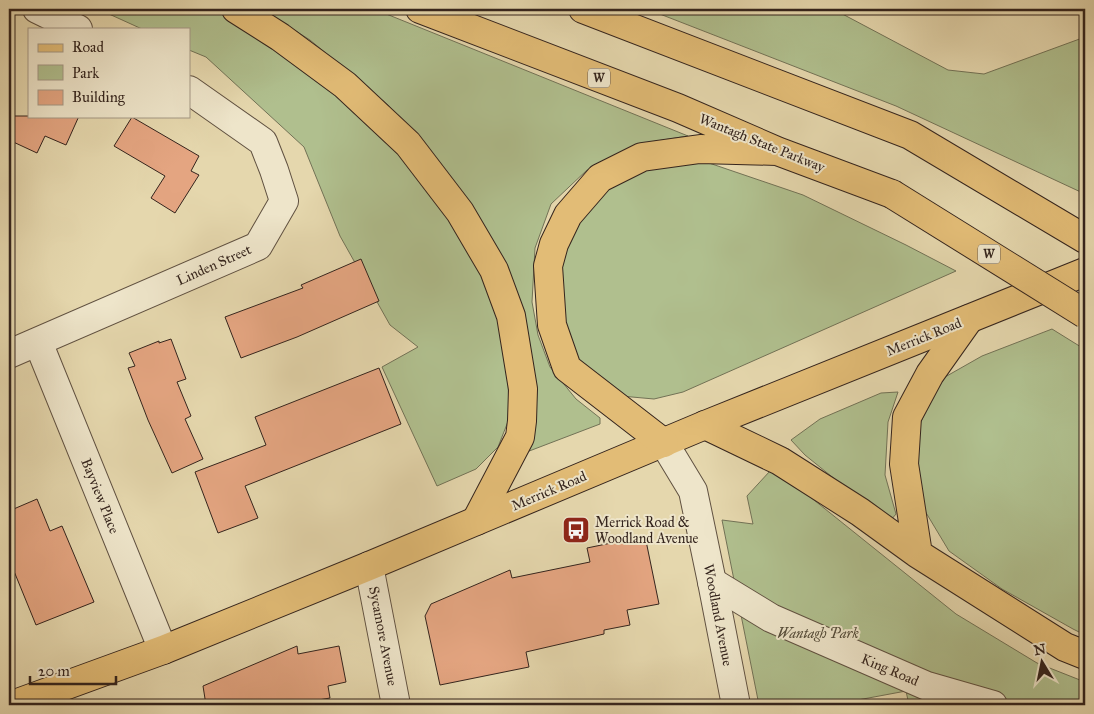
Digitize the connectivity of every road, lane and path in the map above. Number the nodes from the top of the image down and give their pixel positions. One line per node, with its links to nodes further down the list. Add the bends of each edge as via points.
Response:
1 (37, 9): 5 (street)
2 (236, 9): 16 (main road, via 345,85 408,144 460,212 494,270 511,316 523,389 522,421 520,437)
3 (420, 9): 7 (main road, Wantagh State Parkway / W, via 678,108)
4 (583, 9): 8 (main road, via 910,135)
5 (76, 28)
6 (190, 91): 12 (street, Linden Street, via 263,142 284,201 258,246)
7 (777, 151): 10 (main road, Wantagh State Parkway / W, bridge, via 892,194); 15 (main road, via 700,149 642,157 600,178 568,215 554,244 548,266 552,324 567,368)
8 (1085, 239)
9 (1085, 272): 11 (main road, Merrick Road)
10 (1085, 314)
11 (969, 319): 14 (main road, Merrick Road); 17 (main road, via 930,374 907,417 904,464)
12 (38, 342): 13 (street, Linden Street); 20 (street, Bayview Place)
13 (9, 354)
14 (705, 425): 15 (main road, Merrick Road); 17 (main road, via 780,461)
15 (664, 442): 16 (main road, Merrick Road); 19 (street, Woodland Avenue, via 693,491)
16 (476, 521): 18 (main road, Merrick Road)
17 (918, 554): 21 (main road, via 1065,647)
18 (369, 566): 20 (main road, Merrick Road); 24 (street, Sycamore Avenue)
19 (712, 582): 25 (street, Woodland Avenue); 26 (street, King Road, via 771,618 927,686)
20 (163, 650): 22 (main road, Merrick Road)
21 (1085, 655)
22 (56, 697): 23 (main road, Merrick Road)
23 (12, 705)
24 (396, 705)
25 (736, 705)
26 (994, 705)

